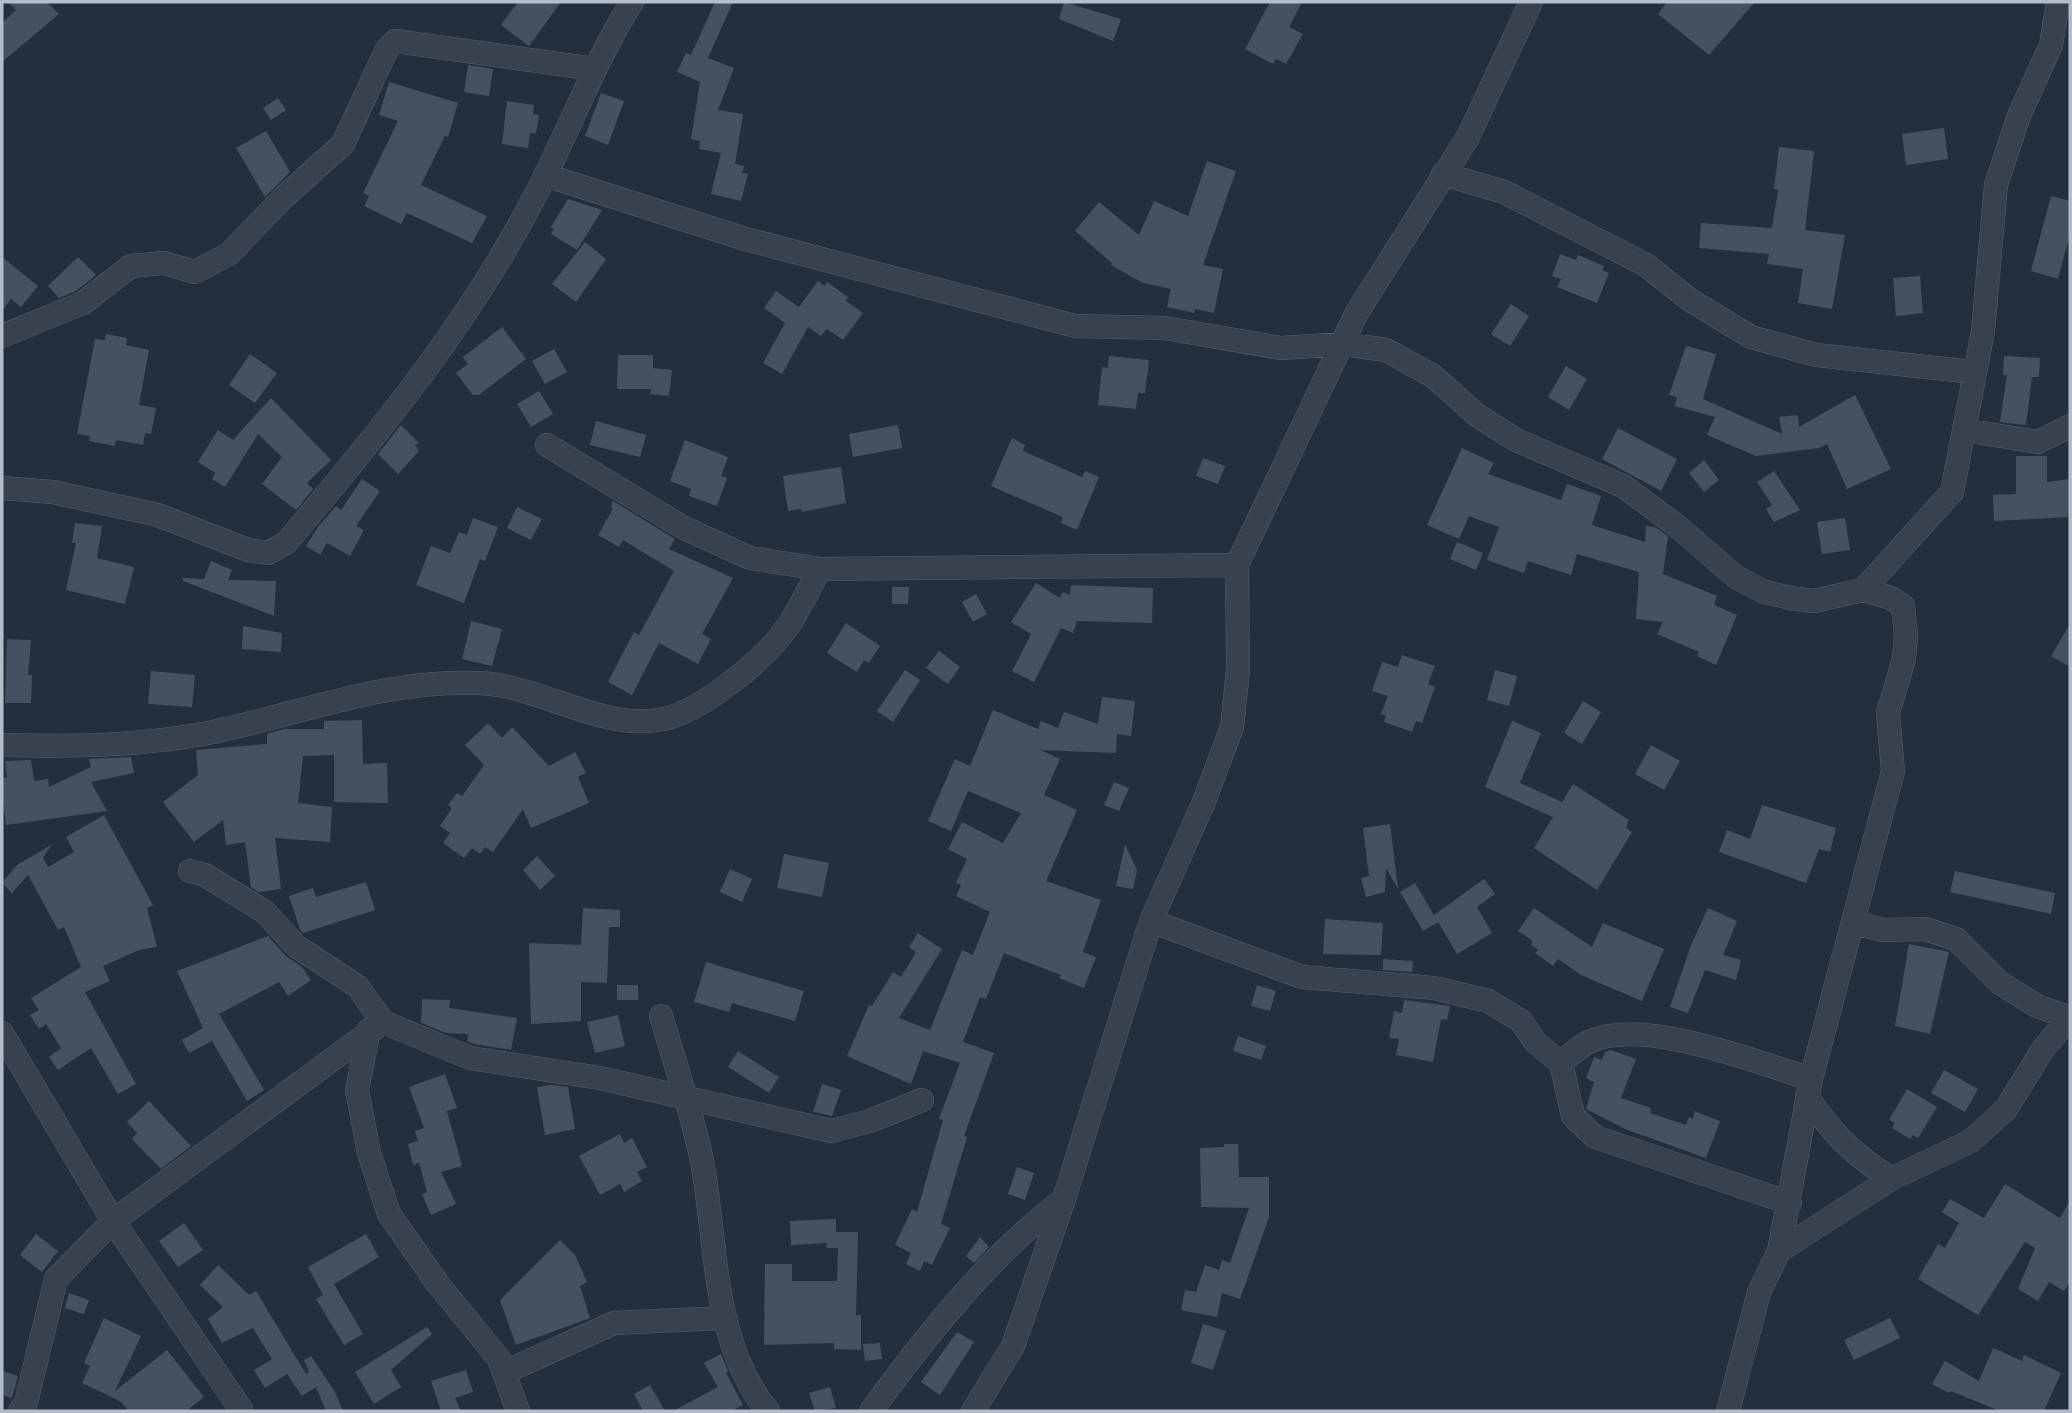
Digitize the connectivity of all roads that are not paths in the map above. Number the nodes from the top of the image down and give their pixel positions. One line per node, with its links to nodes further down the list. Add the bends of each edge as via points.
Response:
1 (632, 2): 4 (street)
2 (1531, 2): 6 (street, via 1468,137)
3 (2058, 2): 9 (street, via 2051,45 2018,118 1996,185 1983,331)
4 (595, 69): 5 (street); 7 (street, via 395,41 386,51 343,144 229,254 195,272 164,263 131,266 83,303)
5 (545, 174): 8 (street, via 742,238 1075,326 1165,328 1280,348); 13 (street, via 458,326 366,448 286,543 268,553 248,550 158,515 53,492)
6 (1443, 174): 8 (street, via 1377,277); 9 (street, via 1504,192 1646,265 1690,300 1751,337 1816,355)
7 (2, 337)
8 (1344, 344): 14 (street); 16 (street, via 1385,350 1433,376 1478,416 1516,440 1623,486 1736,577 1762,591 1814,601)
9 (1973, 372): 11 (street)
10 (2070, 426): 11 (street, via 2038,442)
11 (1964, 430): 16 (street, via 1952,492)
12 (547, 445): 15 (street, via 684,528 750,558)
13 (2, 488)
14 (1237, 565): 15 (street); 19 (street, via 1238,670 1232,727)
15 (820, 569): 17 (street, via 783,634 724,689 665,719 604,716 521,688 461,682 333,700 207,733 82,747)
16 (1863, 590): 20 (street, via 1903,606 1906,635 1888,713 1893,771)
17 (2, 745)
18 (190, 871): 23 (street, via 205,875 265,912 296,946 358,986)
19 (1151, 921): 25 (street, via 1302,977 1434,988 1488,1001 1521,1021 1536,1043); 30 (street)
20 (1854, 923): 22 (street, via 1883,930 1925,929 1956,939 2000,984 2037,1006); 26 (street)
21 (661, 1016): 27 (street)
22 (2070, 1018): 29 (street, via 2043,1049 2006,1109 1971,1141)
23 (376, 1026): 27 (street, via 470,1058 600,1079); 32 (street); 35 (street, via 357,1090 369,1153 389,1214)
24 (2, 1035): 32 (street)
25 (1561, 1062): 26 (street, via 1588,1042 1648,1034 1706,1046); 31 (street, via 1573,1116 1595,1137)
26 (1809, 1088): 29 (street, via 1830,1132); 31 (street)
27 (686, 1100): 28 (street, via 831,1131); 34 (street, via 701,1160)
28 (922, 1100)
29 (1891, 1179): 33 (street)
30 (1064, 1199): 40 (street, via 1035,1220 928,1333); 41 (street, via 1013,1346)
31 (1790, 1203): 33 (street)
32 (113, 1221): 36 (street, via 56,1279 26,1403); 37 (street)
33 (1779, 1251): 42 (street, via 1759,1292)
34 (723, 1318): 35 (street, via 614,1323); 39 (street, via 736,1354)
35 (505, 1372): 38 (street)
36 (20, 1411)
37 (242, 1411)
38 (517, 1411)
39 (768, 1411)
40 (871, 1411)
41 (973, 1411)
42 (1728, 1411)

